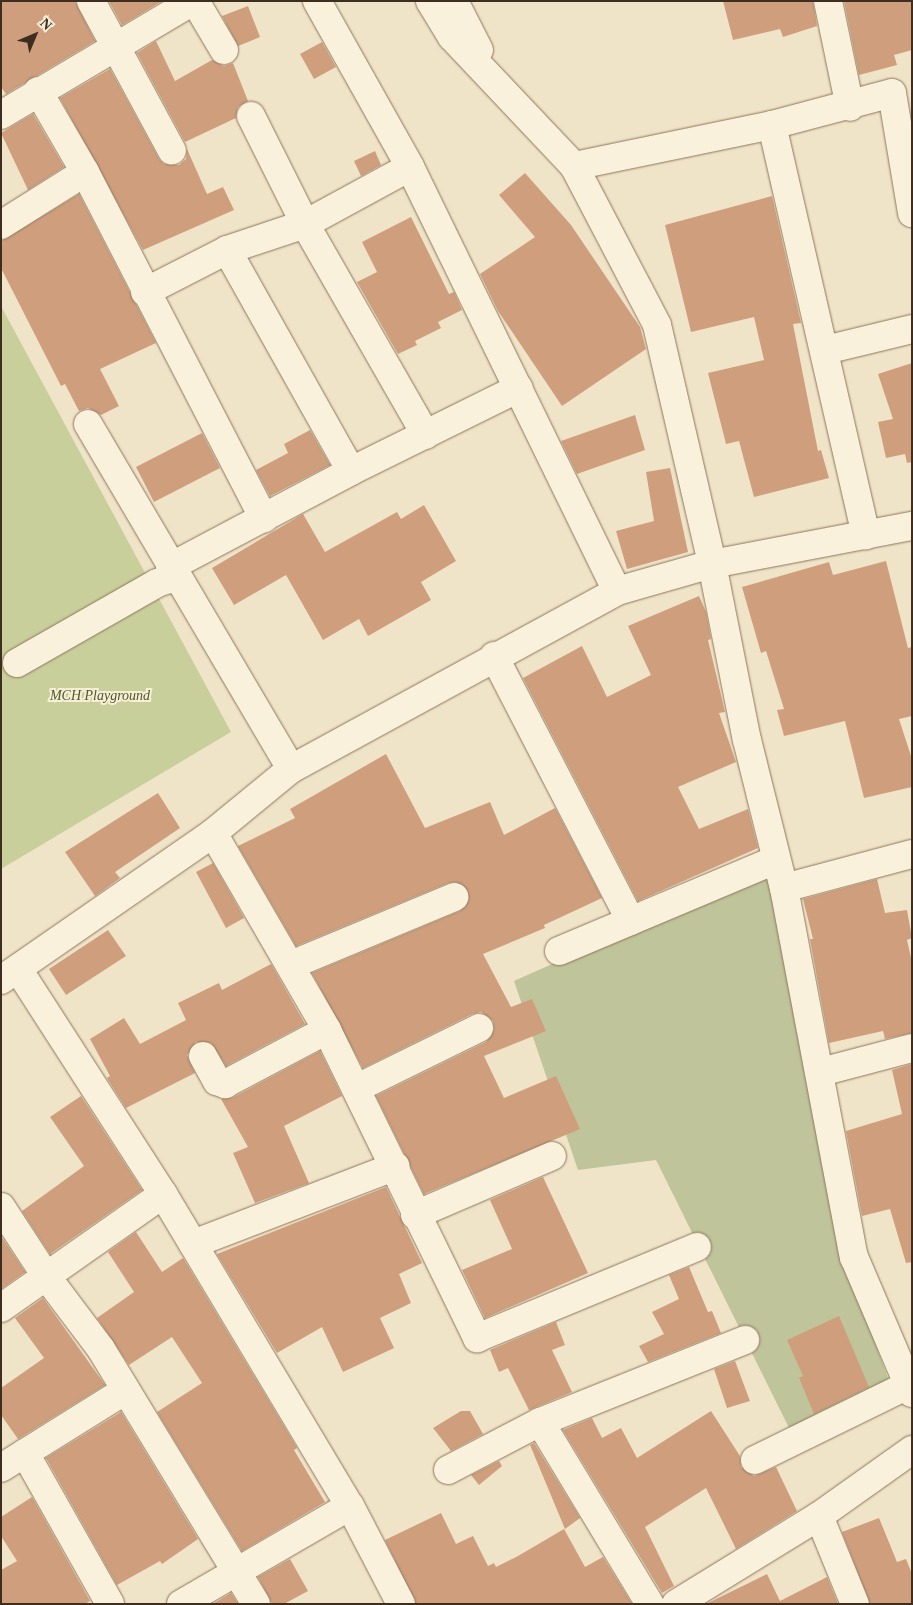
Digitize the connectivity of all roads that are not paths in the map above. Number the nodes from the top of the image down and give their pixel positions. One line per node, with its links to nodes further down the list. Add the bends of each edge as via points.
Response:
1 (91, 1): 7 (street)
2 (194, 1): 7 (street); 8 (street)
3 (317, 1): 18 (street)
4 (430, 1): 9 (street, via 452,37)
5 (454, 1): 9 (street)
6 (828, 1): 12 (street)
7 (115, 45): 11 (street); 16 (street)
8 (224, 50)
9 (498, 84): 17 (street)
10 (902, 90): 12 (street); 20 (street)
11 (38, 91): 13 (street); 19 (street)
12 (850, 106): 15 (street)
13 (4, 108)
14 (252, 116): 21 (street)
15 (772, 125): 17 (street); 26 (street)
16 (172, 151)
17 (574, 166): 34 (street, via 657,325)
18 (410, 167): 21 (street); 27 (street)
19 (85, 172): 22 (street); 24 (street)
20 (912, 213)
21 (305, 224): 23 (street); 29 (street)
22 (1, 225)
23 (227, 250): 24 (street); 30 (street)
24 (145, 292): 31 (street)
25 (912, 330): 26 (street)
26 (825, 350): 33 (street)
27 (519, 388): 29 (street); 36 (street)
28 (88, 424): 35 (street)
29 (426, 435): 30 (street)
30 (351, 471): 31 (street)
31 (264, 519): 35 (street)
32 (912, 526): 33 (street)
33 (866, 535): 34 (street)
34 (712, 564): 36 (street); 42 (street, via 747,740)
35 (173, 572): 38 (street); 39 (street)
36 (617, 590): 37 (street)
37 (494, 656): 39 (street); 45 (street)
38 (17, 663)
39 (291, 769): 40 (street)
40 (213, 833): 47 (street); 48 (street)
41 (912, 854): 43 (street)
42 (776, 860): 43 (street); 45 (street)
43 (784, 888): 53 (street)
44 (454, 896): 47 (street)
45 (631, 921): 46 (street)
46 (559, 951)
47 (291, 965): 50 (street)
48 (10, 974): 57 (street)
49 (479, 1028): 54 (street)
50 (327, 1030): 52 (street, via 226,1084 217,1081); 54 (street)
51 (912, 1048): 53 (street)
52 (203, 1056)
53 (821, 1072): 65 (street, via 854,1257)
54 (356, 1088): 56 (street)
55 (552, 1156): 59 (street)
56 (396, 1166): 59 (street); 60 (street)
57 (163, 1194): 60 (street); 62 (street)
58 (1, 1208): 62 (street)
59 (415, 1215): 61 (street, via 477,1338)
60 (193, 1244): 73 (street)
61 (697, 1247)
62 (46, 1276): 63 (street); 66 (street, via 101,1349)
63 (1, 1308)
64 (745, 1340): 67 (street)
65 (910, 1389): 70 (street)
66 (126, 1390): 69 (street); 75 (street)
67 (540, 1422): 72 (street); 80 (street)
68 (912, 1450): 74 (street)
69 (25, 1453): 71 (street); 76 (street)
70 (756, 1460)
71 (1, 1468)
72 (448, 1470)
73 (350, 1506): 75 (street); 79 (street)
74 (819, 1516): 81 (street); 82 (street)
75 (237, 1571): 77 (street); 78 (street)
76 (110, 1604)
77 (181, 1604)
78 (256, 1604)
79 (400, 1604)
80 (650, 1604)
81 (676, 1604)
82 (855, 1604)

